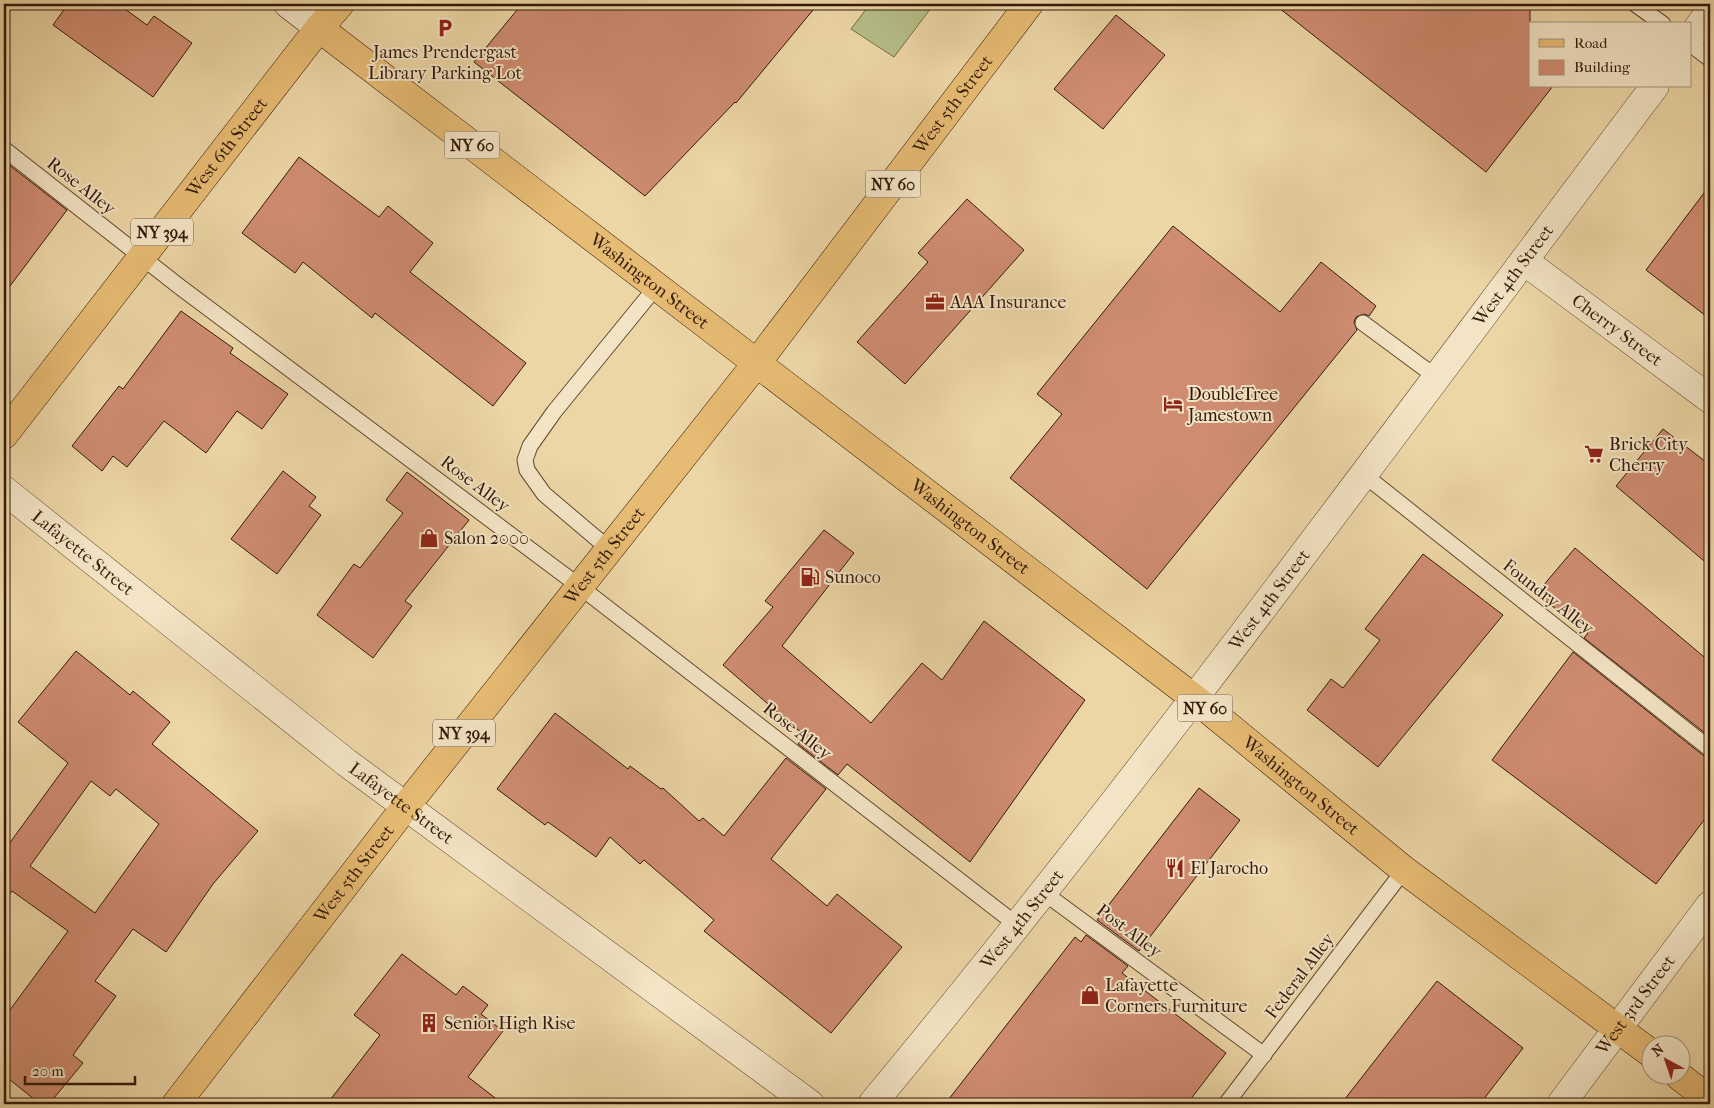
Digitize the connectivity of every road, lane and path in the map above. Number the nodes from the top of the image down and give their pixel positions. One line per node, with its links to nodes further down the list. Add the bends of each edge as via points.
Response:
1 (288, 4): 7 (street, Washington Street)
2 (340, 4): 7 (main road, West 6th Street)
3 (1029, 4): 17 (main road, West 5th Street / NY 60)
4 (1635, 4): 6 (lane)
5 (1710, 12): 8 (street)
6 (1660, 22)
7 (319, 28): 13 (main road, West 6th Street / NY 394); 15 (main road, Washington Street / NY 60)
8 (1692, 36)
9 (1692, 46): 10 (lane)
10 (1710, 59)
11 (1654, 88): 14 (street, West 4th Street)
12 (4, 149): 13 (lane, Rose Alley)
13 (143, 257): 20 (main road, West 6th Street / NY 394); 24 (lane, Rose Alley)
14 (1524, 261): 18 (street, West 4th Street); 19 (street, Cherry Street)
15 (656, 287): 17 (main road, Washington Street / NY 60); 23 (lane, via 554,412 530,446 525,460 527,470 544,494)
16 (1363, 323): 18 (lane)
17 (756, 364): 23 (main road, West 5th Street / NY 394); 25 (main road, Washington Street / NY 60)
18 (1436, 377): 21 (street, West 4th Street)
19 (1710, 399)
20 (4, 435)
21 (1363, 474): 25 (street, West 4th Street); 26 (lane, Foundry Alley)
22 (4, 490): 27 (street, Lafayette Street, via 347,763)
23 (609, 549): 24 (main road, West 5th Street / NY 394)
24 (580, 586): 27 (main road, West 5th Street / NY 394); 31 (lane, Rose Alley)
25 (1194, 698): 28 (main road, Washington Street / NY 60); 29 (street, West 4th Street)
26 (1710, 749)
27 (406, 806): 37 (main road, West 5th Street / NY 394); 38 (street, Lafayette Street)
28 (1404, 870): 32 (main road, Washington Street / NY 60); 34 (lane, Federal Alley)
29 (1044, 892): 31 (street, West 4th Street); 34 (lane, Post Alley)
30 (1710, 905): 32 (street, West 3rd Street)
31 (1017, 925): 39 (street, West 4th Street)
32 (1618, 1028): 33 (main road, Washington Street / NY 60); 41 (street, West 3rd Street)
33 (1642, 1046)
34 (1264, 1055): 40 (lane, Federal Alley)
35 (1692, 1086): 36 (main road)
36 (1710, 1100)
37 (176, 1104)
38 (810, 1104)
39 (872, 1104)
40 (1226, 1104)
41 (1561, 1104)

